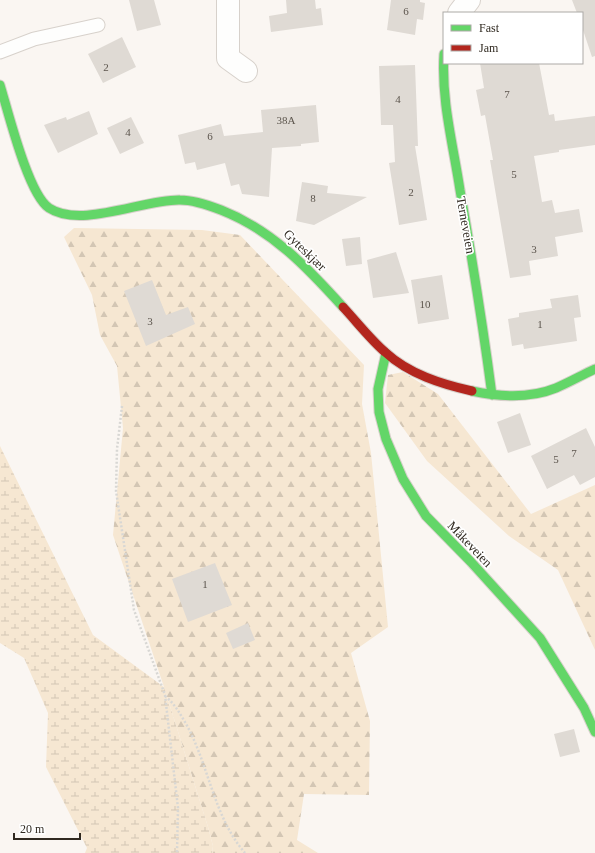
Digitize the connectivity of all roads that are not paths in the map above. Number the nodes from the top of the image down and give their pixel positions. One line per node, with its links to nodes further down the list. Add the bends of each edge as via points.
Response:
1 (228, 0): 7 (street, via 228,58)
2 (469, 0): 3 (street)
3 (460, 12)
4 (98, 25): 5 (lane, via 34,39)
5 (0, 52)
6 (444, 64): 11 (street, Terneveien, via 450,129 486,336)
7 (246, 71)
8 (0, 84): 9 (street, Gyteskjær, via 30,177 38,196 48,208 59,214 74,216 180,200 232,213 285,246)
9 (386, 353): 11 (street, Gyteskjær, via 432,381); 12 (street, Måkeveien, via 378,389 379,412 386,439 403,479 426,516 540,638 584,708)
10 (595, 369): 11 (street, Gyteskjær, via 544,392)
11 (492, 395)
12 (595, 732)

